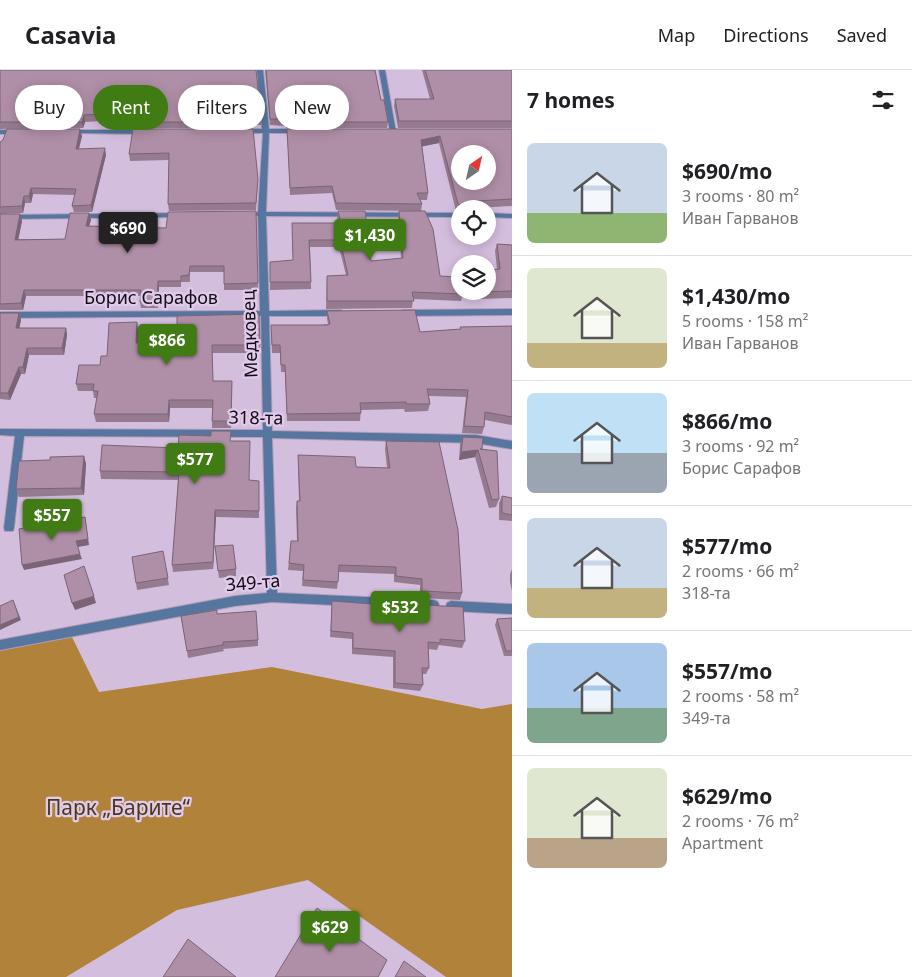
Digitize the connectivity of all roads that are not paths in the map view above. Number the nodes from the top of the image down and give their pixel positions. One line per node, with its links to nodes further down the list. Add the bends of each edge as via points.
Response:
1 (260, 70): 4 (street, Медковец)
2 (382, 70): 10 (street)
3 (236, 131): 4 (street)
4 (266, 131): 5 (street); 14 (street, Медковец)
5 (305, 131)
6 (23, 132): 12 (street)
7 (62, 132): 8 (street)
8 (159, 132)
9 (383, 132): 10 (street)
10 (393, 132): 11 (street)
11 (403, 132)
12 (2, 135)
13 (243, 214): 14 (street)
14 (262, 214): 16 (street); 22 (street, Медковец)
15 (194, 215): 19 (street)
16 (451, 215)
17 (496, 216): 18 (street)
18 (512, 216)
19 (0, 217)
20 (394, 312): 21 (street)
21 (512, 312)
22 (265, 313): 23 (street, Борис Сарафов); 24 (street, Борис Сарафов); 27 (street, Медковец)
23 (354, 313)
24 (0, 315)
25 (0, 432): 26 (street, 318-та)
26 (20, 432): 27 (street, 318-та); 29 (street)
27 (269, 434): 28 (street, 318-та, via 476,440); 30 (street, Медковец)
28 (512, 445)
29 (9, 528)
30 (272, 597): 31 (street, 349-та); 32 (street, 349-та, via 235,600)
31 (512, 609)
32 (0, 645)

